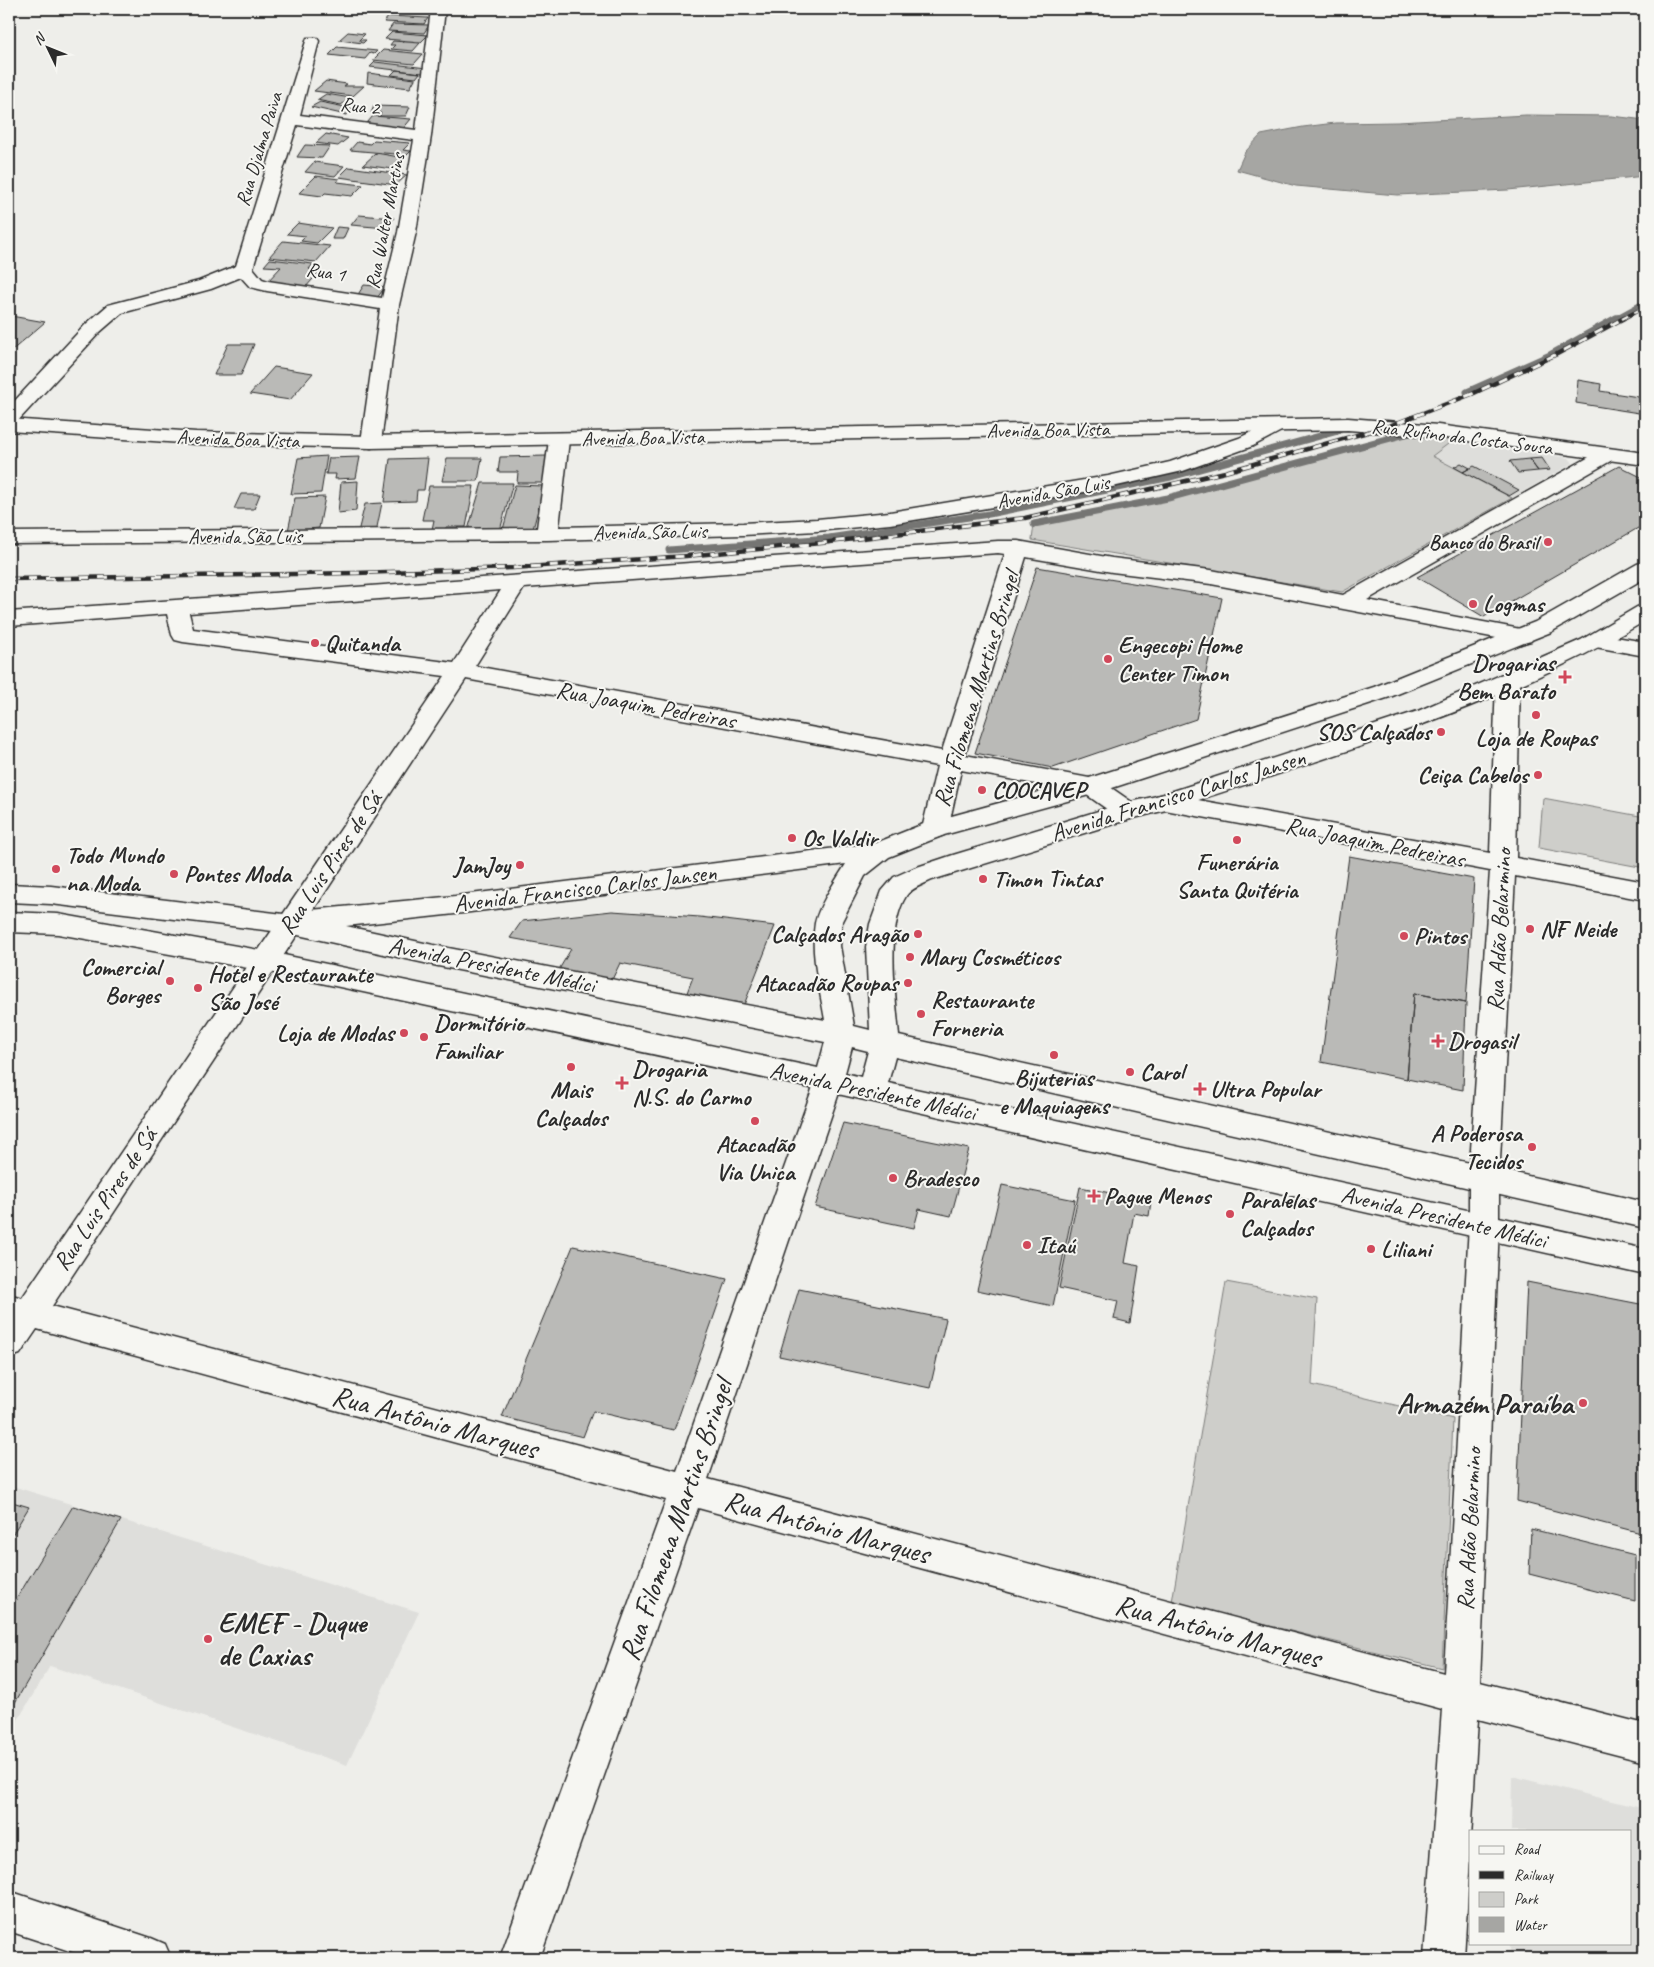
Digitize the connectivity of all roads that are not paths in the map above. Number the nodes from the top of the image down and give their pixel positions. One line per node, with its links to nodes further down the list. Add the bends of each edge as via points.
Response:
1 (438, 9): 4 (street, Rua Walter Martins)
2 (312, 41): 3 (street, Rua Djalma Paiva)
3 (292, 119): 4 (street, Rua 2); 5 (street, Rua Djalma Paiva)
4 (423, 136): 6 (street, Rua Walter Martins, via 407,232)
5 (250, 276): 6 (street, Rua 1); 7 (street, via 115,309 92,328)
6 (390, 305): 11 (street, Rua Walter Martins)
7 (9, 419)
8 (9, 425): 11 (street, Avenida Boa Vista, via 196,438)
9 (1278, 425): 10 (street, Avenida Boa Vista); 12 (street, Rua Rufino da Costa Sousa, via 1399,427); 14 (street, Avenida São Luis, via 1246,442 1176,467 1089,486 890,518 743,529)
10 (559, 440): 11 (street, Avenida Boa Vista); 14 (street)
11 (371, 442)
12 (1607, 454): 13 (street, Rua Rufino da Costa Sousa); 19 (street)
13 (1645, 459)
14 (547, 534): 15 (street, Avenida São Luis)
15 (9, 538)
16 (1018, 548): 18 (street, Avenida São Luis); 19 (street, Avenida São Luis, via 1112,565 1211,577); 28 (street, Rua Filomena Martins Bringel)
17 (1645, 569): 23 (street, Avenida Francisco Carlos Jansen)
18 (518, 581): 20 (street, Avenida São Luis); 26 (street, Rua Luis Pires de Sá)
19 (1345, 603): 23 (street, Avenida São Luis)
20 (177, 608): 22 (street, Avenida São Luis); 26 (street, Rua Joaquim Pedreiras, via 183,635)
21 (1645, 612): 24 (street, Avenida Francisco Carlos Jansen)
22 (9, 619)
23 (1523, 636): 29 (street, Avenida Francisco Carlos Jansen, via 1382,692)
24 (1598, 640): 25 (street); 27 (street, Avenida Francisco Carlos Jansen)
25 (1645, 649)
26 (460, 671): 28 (street, Rua Joaquim Pedreiras); 38 (street, Rua Luis Pires de Sá)
27 (1508, 680): 30 (street, Avenida Francisco Carlos Jansen, via 1426,716); 34 (street, Rua Adão Belarmino)
28 (951, 761): 29 (street, Rua Joaquim Pedreiras); 32 (street, Rua Filomena Martins Bringel)
29 (1091, 786): 31 (street, Rua Joaquim Pedreiras); 32 (street, Avenida Francisco Carlos Jansen)
30 (1165, 802): 31 (street, Avenida Francisco Carlos Jansen); 34 (street, Rua Joaquim Pedreiras)
31 (1127, 811): 41 (street, Avenida Francisco Carlos Jansen, via 923,874 895,891 882,924 880,948)
32 (935, 829): 33 (street, Avenida Francisco Carlos Jansen)
33 (880, 851): 38 (street, Avenida Francisco Carlos Jansen); 40 (street, Avenida Francisco Carlos Jansen, via 856,870 829,921 827,946)
34 (1503, 866): 35 (street, Rua Joaquim Pedreiras); 44 (street, Rua Adão Belarmino)
35 (1645, 891)
36 (9, 893): 38 (street, Avenida Presidente Médici)
37 (9, 922): 39 (street, Avenida Presidente Médici, via 58,924)
38 (289, 923): 39 (street, Rua Luis Pires de Sá); 40 (street, Avenida Presidente Médici, via 438,956)
39 (265, 961): 42 (street, Avenida Presidente Médici); 48 (street, Rua Luis Pires de Sá)
40 (841, 1034): 41 (street, Avenida Presidente Médici); 42 (street, Rua Filomena Martins Bringel)
41 (884, 1043): 43 (street, Avenida Francisco Carlos Jansen); 44 (street, Avenida Presidente Médici)
42 (830, 1081): 43 (street, Avenida Presidente Médici); 50 (street, Rua Filomena Martins Bringel)
43 (871, 1091): 46 (street, Avenida Presidente Médici)
44 (1484, 1179): 45 (street, Avenida Presidente Médici); 46 (street, Rua Adão Belarmino)
45 (1645, 1215)
46 (1484, 1225): 47 (street, Avenida Presidente Médici); 51 (street, Rua Adão Belarmino)
47 (1645, 1262)
48 (19, 1311): 49 (street, Rua Luis Pires de Sá); 50 (street, Rua Antônio Marques)
49 (9, 1344)
50 (687, 1490): 51 (street, Rua Antônio Marques); 55 (street, Rua Filomena Martins Bringel)
51 (1461, 1696): 52 (street, Rua Antônio Marques); 56 (street, Rua Adão Belarmino)
52 (1645, 1743)
53 (9, 1911): 54 (street)
54 (151, 1958)
55 (520, 1958)
56 (1444, 1958)

